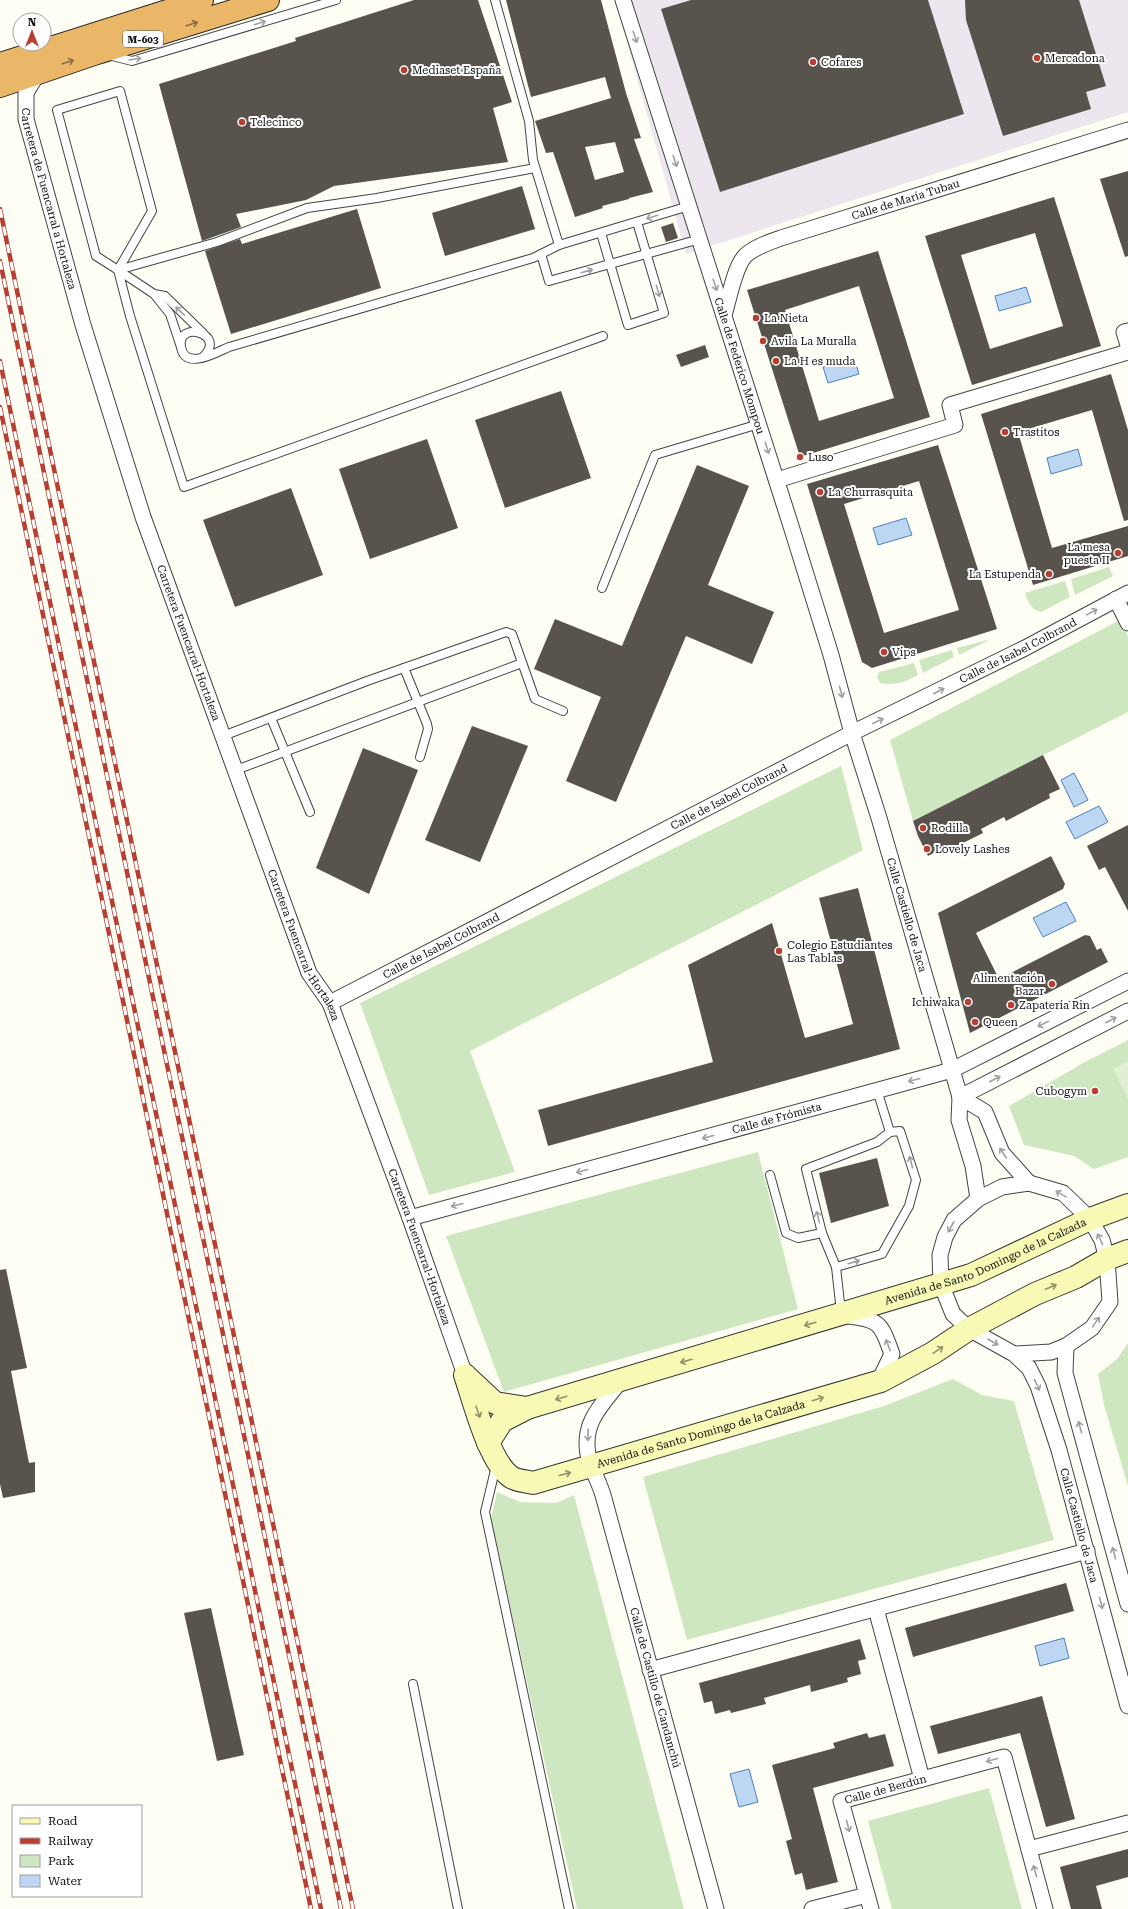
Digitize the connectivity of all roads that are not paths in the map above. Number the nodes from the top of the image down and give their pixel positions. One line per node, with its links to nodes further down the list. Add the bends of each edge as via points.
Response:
1 (202, 0): 7 (highway, M-603)
2 (268, 0): 6 (highway, M-603, one-way to 2)
3 (336, 0): 6 (lane, one-way to 3, via 132,61)
4 (496, 0): 9 (lane, via 529,122)
5 (623, 0): 10 (street, Calle de Federico Mompou, one-way to 10)
6 (97, 53): 7 (highway, M-603, one-way to 6)
7 (14, 72): 21 (street, Carretera de Fuencarral a Hortaleza, via 26,93 26,119)
8 (1128, 130): 20 (street, Calle de María Tubau, via 762,246 745,256 733,283)
9 (535, 168): 14 (lane); 18 (lane, via 377,198 307,208 217,242)
10 (689, 206): 11 (lane, one-way to 11); 13 (street, Calle de Federico Mompou)
11 (637, 222): 12 (lane); 16 (lane)
12 (601, 233): 14 (lane); 17 (lane)
13 (700, 239): 16 (lane); 20 (street, Calle de Federico Mompou, one-way to 20)
14 (559, 245): 15 (lane)
15 (541, 254): 17 (lane, one-way to 17, via 549,281); 27 (lane)
16 (647, 254): 17 (lane); 17 (lane, one-way to 17, via 664,313 628,326)
17 (610, 264)
18 (118, 270): 18 (lane, via 152,211 120,91 57,110 96,256); 19 (lane); 24 (lane, via 184,487)
19 (154, 294): 23 (lane, one-way to 19, via 165,296); 28 (lane, via 170,314)
20 (724, 315): 31 (street, Calle de Federico Mompou)
21 (83, 326): 42 (street, Carretera Fuencarral-Hortaleza, via 143,517)
22 (1128, 331): 26 (street, via 1124,332)
23 (202, 333): 25 (lane); 28 (lane, via 189,333 182,339)
24 (603, 336)
25 (210, 345): 27 (lane); 30 (lane)
26 (1128, 345)
27 (229, 347): 30 (lane)
28 (181, 348): 30 (lane, via 190,359)
29 (1128, 352): 32 (street, via 950,405 955,425)
30 (203, 357)
31 (759, 424): 32 (street, Calle de Federico Mompou, one-way to 32); 33 (lane, via 655,455)
32 (776, 480): 41 (street, Calle de Federico Mompou, one-way to 41, via 831,654)
33 (602, 588)
34 (1122, 596): 35 (street); 41 (street, Calle de Isabel Colbrand, one-way to 34, via 1025,648)
35 (1128, 623)
36 (522, 663): 37 (lane, via 512,634 506,632); 38 (lane); 39 (lane, via 535,699)
37 (404, 668): 38 (lane); 40 (lane)
38 (419, 702): 43 (lane); 44 (lane, via 428,729)
39 (563, 711)
40 (271, 718): 42 (lane); 43 (lane)
41 (852, 734): 48 (street, Calle de Isabel Colbrand); 50 (street, Calle Castiello de Jaca)
42 (223, 736): 45 (street, Carretera Fuencarral-Hortaleza)
43 (285, 752): 45 (lane); 46 (lane)
44 (420, 757)
45 (236, 770): 48 (street, Carretera Fuencarral-Hortaleza, via 309,973)
46 (310, 812)
47 (1128, 981): 50 (street, Calle de Frómista, one-way to 50)
48 (330, 1003): 58 (street, Carretera Fuencarral-Hortaleza)
49 (1128, 1011): 52 (street, one-way to 49)
50 (952, 1070): 51 (street, Calle de Frómista, one-way to 51); 52 (street, Calle Castiello de Jaca)
51 (877, 1090): 53 (lane); 58 (street, Calle de Frómista, one-way to 58)
52 (960, 1097): 55 (street, one-way to 52, via 1002,1153 985,1112); 56 (street, Calle Castiello de Jaca, via 959,1120 973,1166)
53 (890, 1132): 60 (lane, one-way to 53, via 806,1169 877,1142); 63 (lane, one-way to 53, via 882,1254 910,1206 916,1180 900,1131)
54 (770, 1175): 60 (lane, via 786,1233 798,1238)
55 (1028, 1183): 56 (street, Calle Castiello de Jaca, via 1002,1187); 59 (street, Calle Castiello de Jaca, one-way to 55, via 1063,1193)
56 (978, 1199): 64 (street, Calle Castiello de Jaca, one-way to 64, via 954,1220 945,1237 940,1255)
57 (1128, 1205): 59 (street, Avenida de Santo Domingo de la Calzada)
58 (410, 1218): 69 (street, Carretera Fuencarral-Hortaleza)
59 (1090, 1219): 62 (street, Calle Castiello de Jaca, one-way to 59, via 1102,1240); 64 (street, Avenida de Santo Domingo de la Calzada, via 971,1275)
60 (822, 1233): 63 (lane)
61 (1128, 1251): 62 (street, Avenida de Santo Domingo de la Calzada)
62 (1107, 1259): 66 (street, Avenida de Santo Domingo de la Calzada, one-way to 62, via 1035,1294 1076,1277); 67 (street, Calle Castiello de Jaca, one-way to 62, via 1092,1328 1110,1302)
63 (836, 1267): 65 (lane)
64 (941, 1284): 65 (street, Avenida de Santo Domingo de la Calzada); 66 (street, Calle Castiello de Jaca, via 954,1314)
65 (841, 1315): 70 (street, Avenida de Santo Domingo de la Calzada, one-way to 70); 71 (street, Avenida de Santo Domingo de la Calzada, one-way to 65, via 892,1354 883,1330 868,1318)
66 (969, 1329): 68 (street, Calle Castiello de Jaca, one-way to 68); 71 (street, Avenida de Santo Domingo de la Calzada, one-way to 66, via 933,1353)
67 (1066, 1346): 68 (street, Calle Castiello de Jaca, via 1051,1352); 76 (street, one-way to 67, via 1065,1373)
68 (1014, 1354): 75 (street, Calle Castiello de Jaca, one-way to 75, via 1029,1368 1042,1394)
69 (466, 1375): 72 (street, Avenida de Santo Domingo de la Calzada, via 495,1403); 73 (street, Carretera Fuencarral-Hortaleza, one-way to 73)
70 (622, 1379): 72 (street, Avenida de Santo Domingo de la Calzada, one-way to 72); 74 (street, Avenida de Santo Domingo de la Calzada, one-way to 74, via 594,1415 587,1430 588,1455)
71 (881, 1381): 74 (street, Avenida de Santo Domingo de la Calzada, one-way to 71)
72 (527, 1408): 73 (street, Avenida de Santo Domingo de la Calzada, via 502,1421)
73 (493, 1452): 74 (street, Carretera Fuencarral-Hortaleza, one-way to 74, via 512,1477 532,1483); 86 (lane, via 485,1512)
74 (593, 1466): 78 (street, Calle de Castillo de Candanchú)
75 (1087, 1551): 77 (street); 80 (street, Calle Castiello de Jaca, one-way to 80)
76 (1128, 1604)
77 (876, 1609): 78 (street); 81 (street, Calle de Berdún)
78 (650, 1670): 87 (street, Calle de Castillo de Candanchú)
79 (414, 1684): 85 (lane)
80 (1128, 1706)
81 (922, 1779): 83 (street, one-way to 81, via 1004,1757); 84 (street, Calle de Berdún, one-way to 84, via 841,1801)
82 (1128, 1823): 83 (street)
83 (1029, 1849): 89 (street, one-way to 83)
84 (869, 1902): 88 (street)
85 (458, 1909)
86 (569, 1909)
87 (716, 1909)
88 (812, 1909)
89 (1045, 1909)

